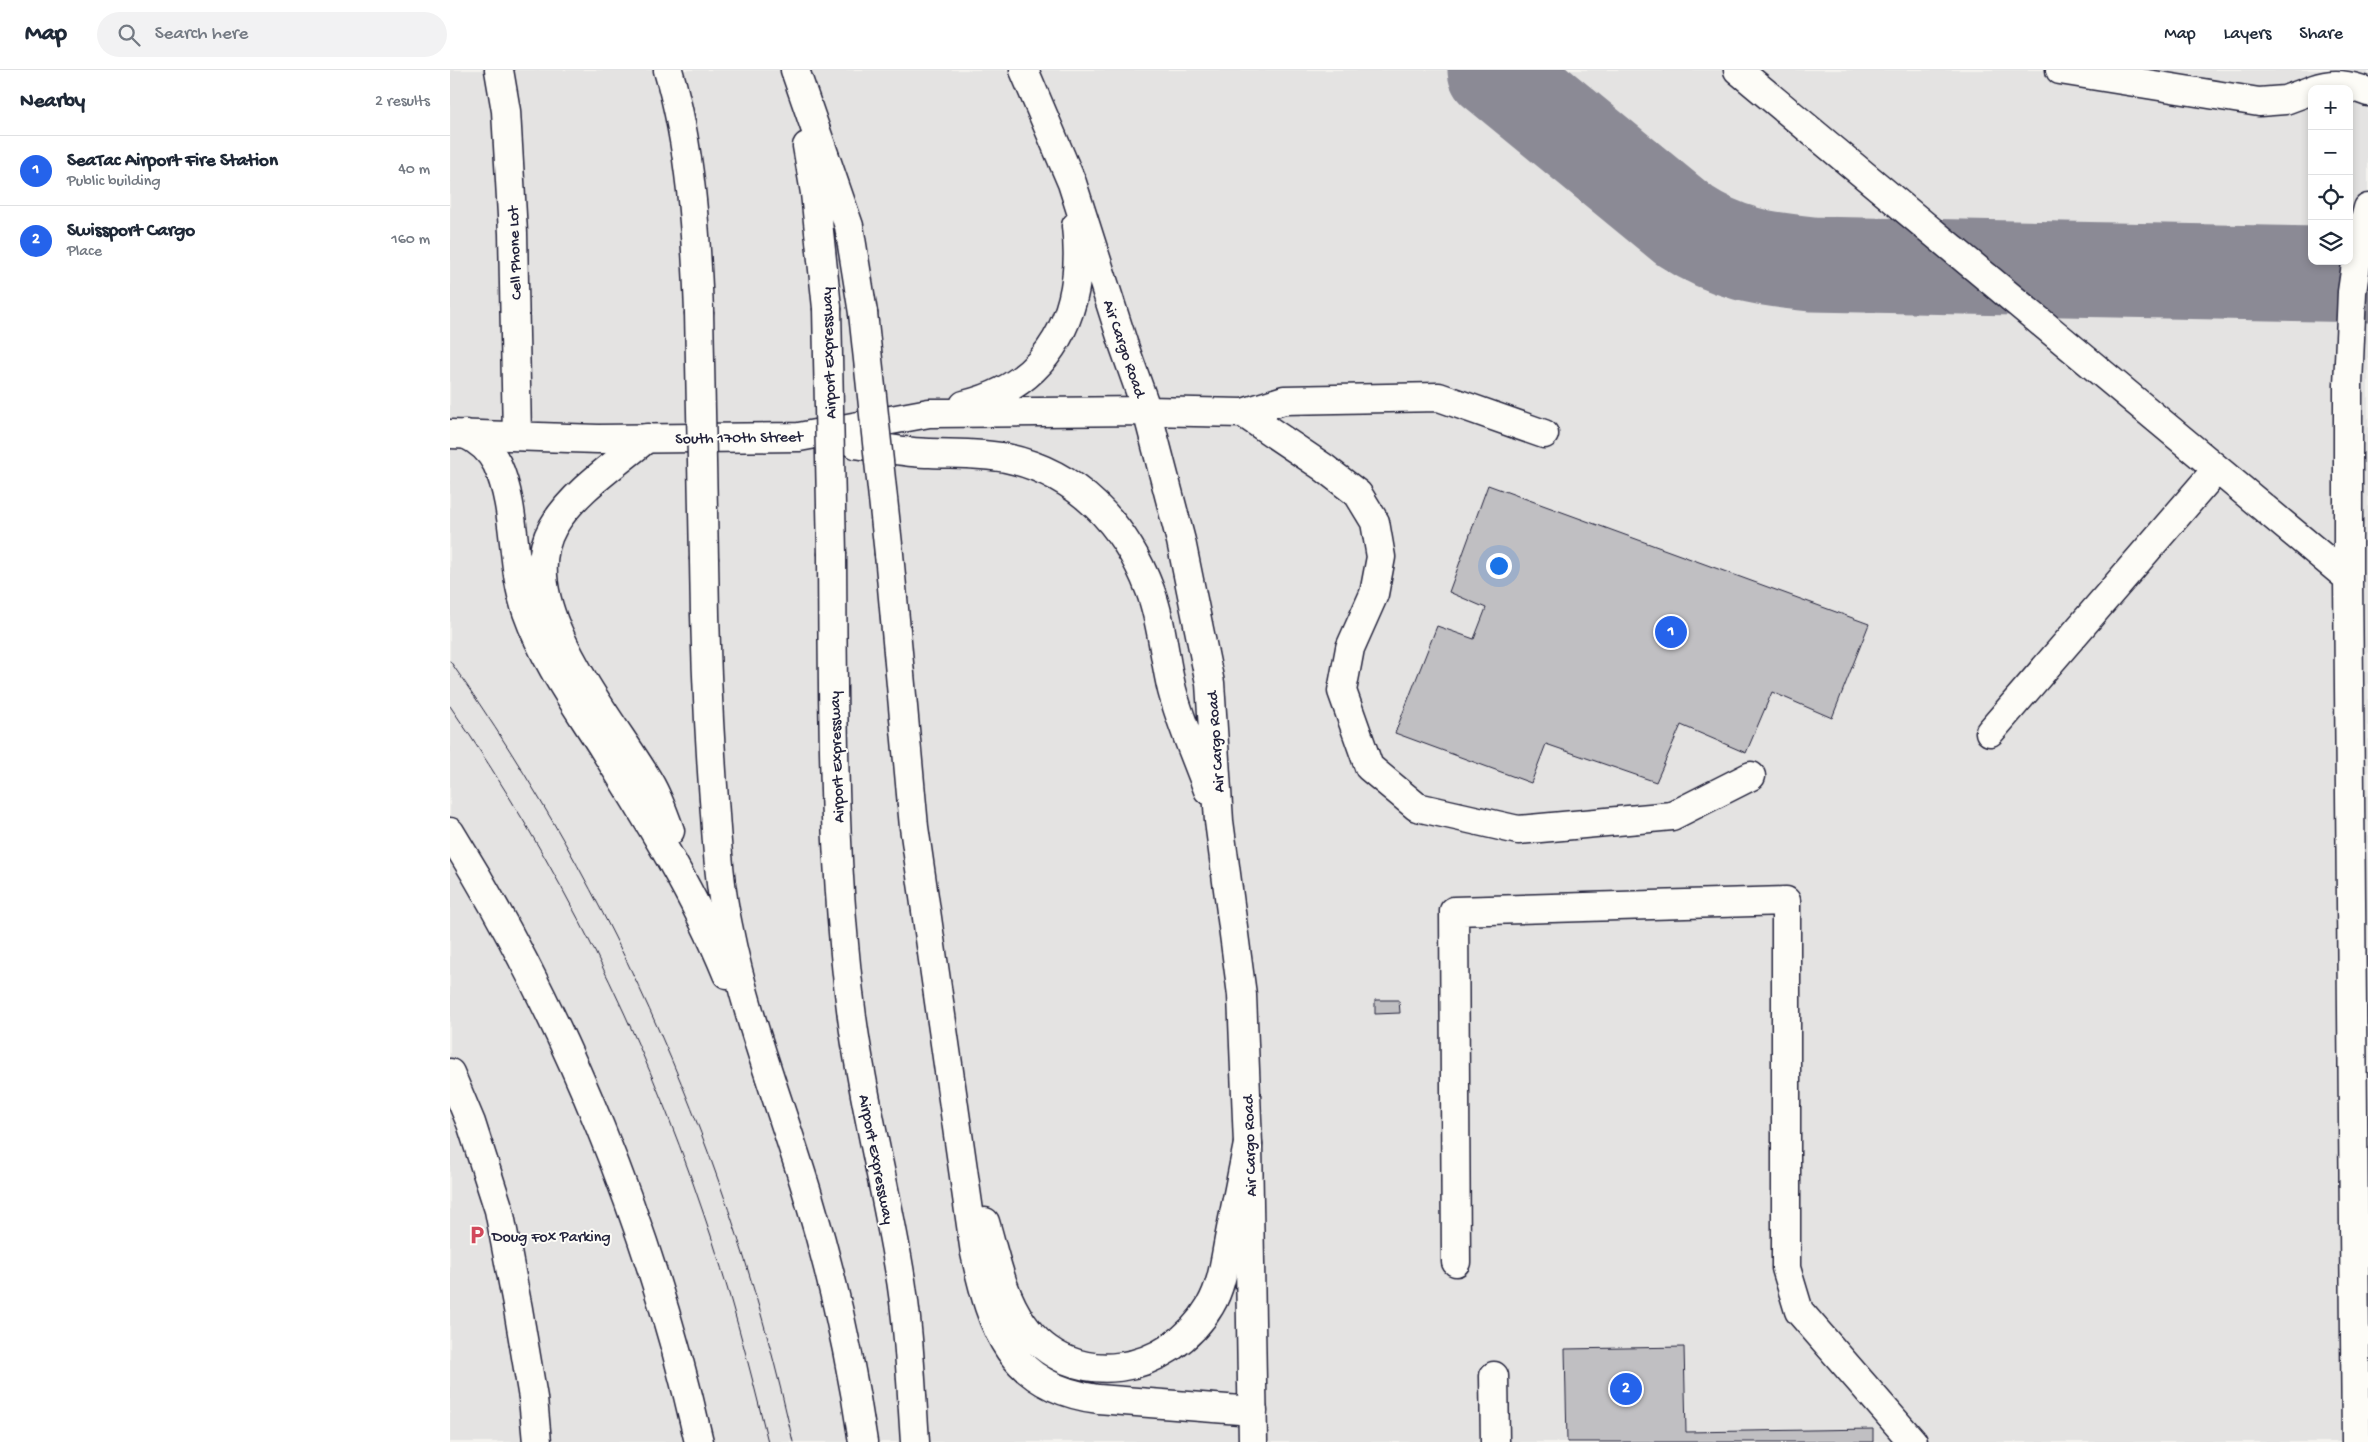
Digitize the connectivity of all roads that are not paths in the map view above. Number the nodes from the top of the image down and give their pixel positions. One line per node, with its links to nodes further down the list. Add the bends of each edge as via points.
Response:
1 (499, 70): 18 (main road, Cell Phone Lot, via 506,111 513,233)
2 (668, 70): 29 (main road, bridge, via 685,152 696,248 700,312 705,649 710,757 722,887 728,926 754,1023)
3 (791, 70): 38 (main road, Airport Expressway, bridge, via 815,192 827,308 834,757 845,952 862,1078 899,1268 908,1331)
4 (795, 70): 30 (main road, bridge, via 849,226 863,313 914,827)
5 (1024, 70): 11 (main road, Air Cargo Road)
6 (1738, 70): 21 (main road)
7 (2060, 70): 9 (main road, via 2259,102 2285,100)
8 (2353, 87): 10 (main road)
9 (2308, 91)
10 (2368, 92)
11 (1072, 183): 13 (main road, Air Cargo Road); 14 (main road, via 1078,240 1077,272 1075,295 1062,331 1036,368 1011,387 984,400)
12 (2368, 208): 22 (main road, via 2352,292 2348,385)
13 (1147, 411): 14 (main road, South 170th Street); 15 (main road, South 170th Street); 25 (main road, Air Cargo Road, via 1181,542 1210,683)
14 (929, 413): 19 (main road, South 170th Street)
15 (1243, 413): 17 (main road, via 1284,400 1439,397); 24 (main road, via 1358,494 1375,522 1381,558 1376,584 1350,648 1342,691 1368,767 1417,807 1518,830 1672,816)
16 (457, 434): 18 (main road, South 170th Street); 27 (main road, via 476,439 497,463 507,495 519,582 537,638 551,666 650,824)
17 (1544, 434)
18 (517, 436): 20 (main road, South 170th Street)
19 (799, 437): 20 (main road, South 170th Street); 25 (main road, via 928,453 1005,458 1032,466 1086,495 1129,544 1150,592 1173,691)
20 (646, 438): 27 (main road, via 582,494 553,526 543,553 543,583 547,607 572,659 650,784)
21 (2217, 469): 22 (main road); 23 (main road)
22 (2348, 578): 42 (main road)
23 (1990, 732)
24 (1751, 776)
25 (1219, 821): 31 (main road, Air Cargo Road, via 1242,995)
26 (450, 832): 36 (main road, via 549,1012 599,1127 663,1307)
27 (704, 924): 29 (main road)
28 (450, 1073): 35 (main road, via 471,1123 499,1210 533,1398)
29 (787, 1126): 37 (main road, via 830,1277)
30 (959, 1140): 31 (main road, via 1003,1282 1023,1325 1053,1353 1090,1366 1110,1367 1153,1359 1173,1348 1188,1335 1210,1305 1220,1284); 34 (main road, via 975,1253 986,1303 1003,1340 1024,1369 1059,1390 1079,1397)
31 (1248, 1144): 34 (main road, Air Cargo Road)
32 (1456, 1262): 41 (main road, via 1454,911 1786,901 1786,1268 1799,1311)
33 (1494, 1376): 40 (main road)
34 (1253, 1411): 39 (main road, Air Cargo Road)
35 (537, 1442)
36 (699, 1442)
37 (863, 1442)
38 (915, 1442)
39 (1253, 1442)
40 (1495, 1442)
41 (1912, 1442)
42 (2356, 1442)

